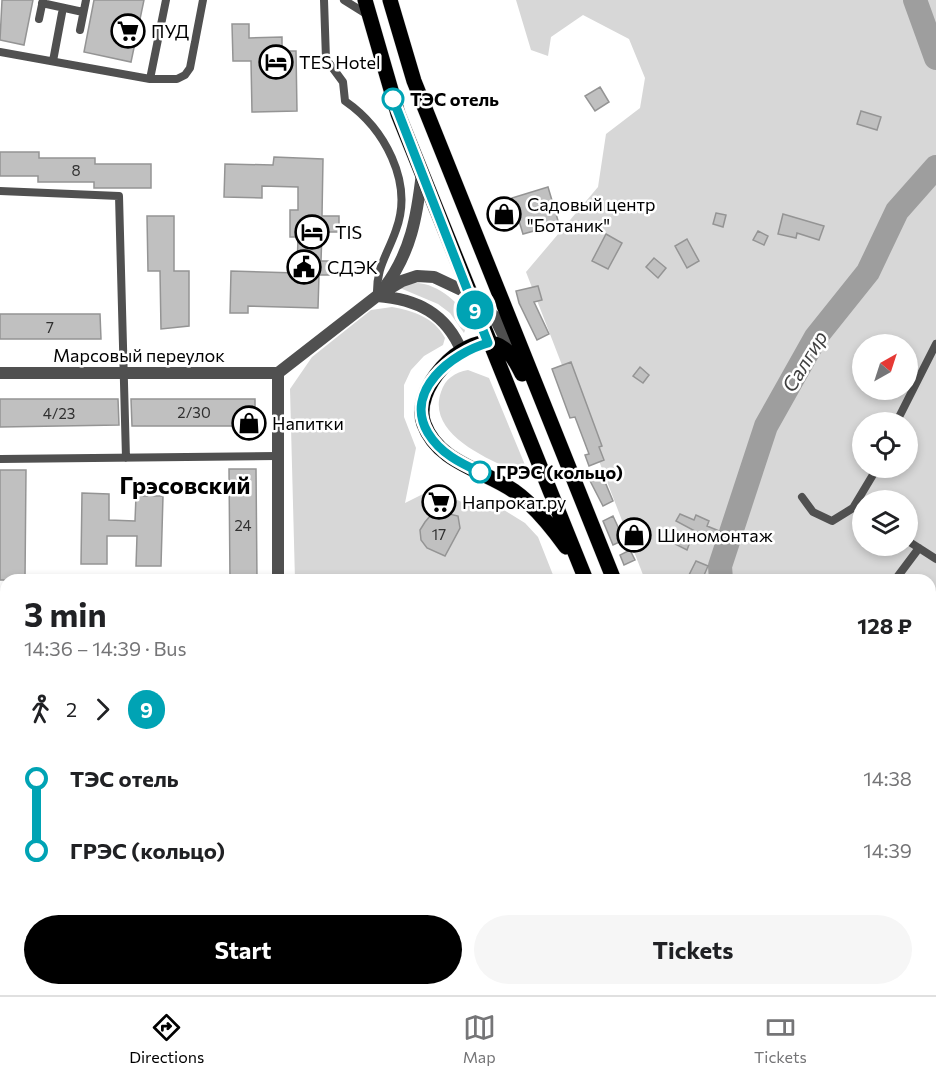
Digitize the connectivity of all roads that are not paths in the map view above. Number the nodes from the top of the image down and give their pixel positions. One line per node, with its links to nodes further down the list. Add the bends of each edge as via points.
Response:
1 (86, 0): 9 (lane)
2 (166, 0): 15 (lane)
3 (203, 0): 15 (lane, via 190,68 177,79)
4 (324, 0): 19 (lane, via 326,60 343,82 345,102 375,127 387,145 399,178 400,216 376,276)
5 (344, 0): 8 (lane)
6 (390, 0): 31 (main road, via 414,81)
7 (43, 2): 9 (lane); 11 (lane)
8 (367, 7): 16 (main road, via 398,114)
9 (84, 12): 12 (lane)
10 (62, 13): 14 (lane)
11 (39, 19)
12 (80, 30)
13 (0, 52): 14 (lane)
14 (53, 61): 15 (lane)
15 (150, 79)
16 (422, 170): 18 (main road); 19 (street, via 414,232 397,270)
17 (0, 190): 25 (lane, via 119,196)
18 (468, 293): 19 (street, via 434,278 417,276 402,280); 20 (main road); 23 (street, via 501,326)
19 (377, 296): 22 (street, via 421,304 450,328); 26 (street)
20 (488, 343): 22 (main road); 23 (main road, via 504,348); 37 (main road)
21 (936, 344): 27 (lane)
22 (462, 352): 37 (main road, via 446,363 427,389 422,403 423,422 429,435 456,461 495,479 528,501)
23 (519, 369): 31 (main road)
24 (0, 372): 25 (street, Марсовый переулок)
25 (125, 372): 26 (street, Марсовый переулок); 29 (lane)
26 (278, 373): 28 (street)
27 (902, 412)
28 (277, 456): 29 (lane); 36 (street)
29 (126, 458): 30 (lane)
30 (0, 459)
31 (567, 465): 38 (main road)
32 (802, 497): 33 (lane, via 813,512 832,520)
33 (852, 509)
34 (919, 548): 35 (lane); 39 (lane)
35 (936, 559)
36 (278, 574)
37 (583, 574)
38 (612, 574)
39 (900, 574)

